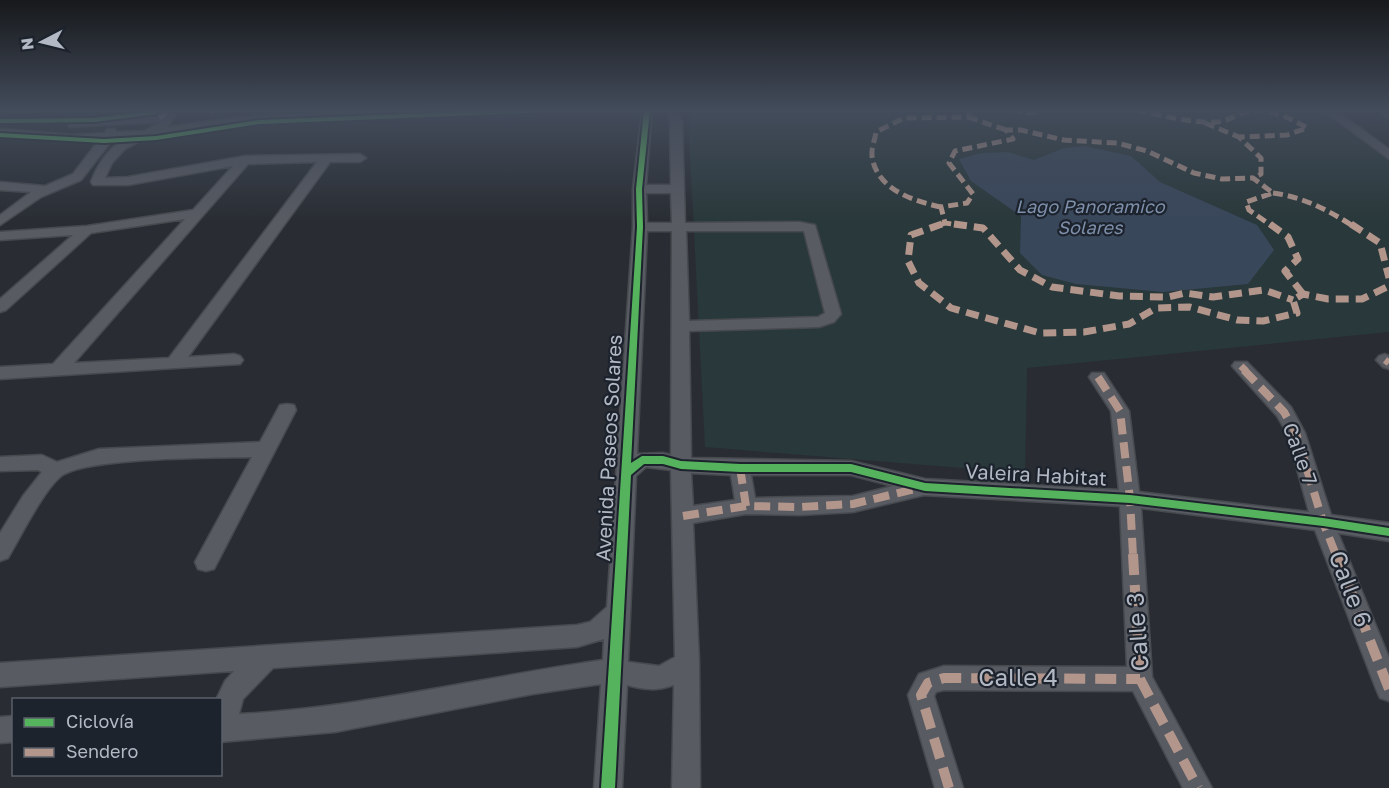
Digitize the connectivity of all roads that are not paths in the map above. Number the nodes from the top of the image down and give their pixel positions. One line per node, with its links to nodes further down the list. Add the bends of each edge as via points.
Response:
1 (101, 147): 8 (street)
2 (122, 147): 5 (street)
3 (643, 147): 12 (street, Avenida Paseos Solares)
4 (677, 147): 13 (street)
5 (111, 157): 8 (street); 9 (street, via 97,182 128,181)
6 (360, 158): 7 (street)
7 (326, 159): 9 (street); 23 (street)
8 (89, 160): 11 (street, via 71,181)
9 (245, 160): 14 (street)
10 (0, 186): 11 (street)
11 (44, 189): 15 (street)
12 (639, 189): 13 (street); 16 (street, Avenida Paseos Solares)
13 (678, 189): 17 (street)
14 (198, 213): 18 (street); 25 (street)
15 (0, 221)
16 (640, 227): 17 (street); 34 (street, Avenida Paseos Solares)
17 (679, 227): 21 (street); 21 (street, via 810,228 833,314 819,322)
18 (87, 230): 19 (street); 20 (street)
19 (0, 236)
20 (0, 307)
21 (681, 326): 31 (street)
22 (234, 360): 23 (street)
23 (175, 362): 25 (street)
24 (1240, 366): 39 (street, Calle 7, via 1284,412 1296,433)
25 (59, 369): 26 (street)
26 (0, 373)
27 (1098, 377): 36 (street, Calle 3, via 1120,411)
28 (287, 410): 29 (street)
29 (266, 449): 33 (street, via 99,456); 42 (street)
30 (0, 464): 33 (street, via 42,462)
31 (681, 465): 32 (street, Valeira Habitat); 34 (street, Valeira Habitat, via 642,460); 38 (street)
32 (740, 468): 35 (street, Valeira Habitat, via 851,468); 37 (street)
33 (54, 470): 41 (street)
34 (625, 474): 43 (street, Avenida Paseos Solares)
35 (925, 486): 36 (street, Valeira Habitat); 37 (street, Valeira Habitat, via 853,504)
36 (1130, 499): 39 (street, Valeira Habitat); 48 (street, Calle 3)
37 (746, 506): 38 (street, Valeira Habitat)
38 (683, 516): 45 (street)
39 (1323, 522): 40 (street, Valeira Habitat); 49 (street, Calle 6)
40 (1389, 532)
41 (0, 552)
42 (206, 561)
43 (618, 612): 44 (street, via 597,631 577,636); 46 (street, Avenida Paseos Solares)
44 (265, 659): 47 (street); 50 (street, via 232,693)
45 (687, 662): 46 (street, via 674,673 659,678); 52 (street)
46 (615, 670): 50 (street, via 335,719); 51 (street, Avenida Paseos Solares)
47 (0, 675)
48 (1140, 679): 53 (street, Calle 4, via 944,678 928,683 921,695 924,712); 54 (street, Calle 3)
49 (1389, 689)
50 (226, 729)
51 (608, 788)
52 (686, 788)
53 (949, 788)
54 (1198, 788)

